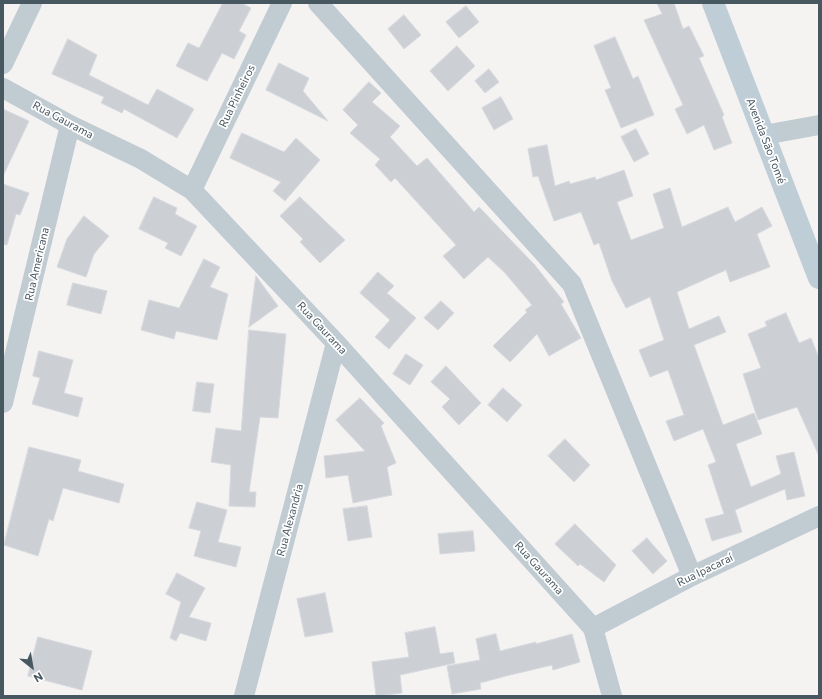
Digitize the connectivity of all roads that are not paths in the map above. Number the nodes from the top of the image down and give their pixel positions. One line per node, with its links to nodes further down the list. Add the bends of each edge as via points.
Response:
1 (32, 3): 5 (street)
2 (282, 3): 10 (street, Rua Pinheiros)
3 (318, 3): 15 (street, via 572,284)
4 (713, 3): 9 (street, Avenida São Tomé)
5 (3, 64)
6 (3, 88): 7 (street, Rua Gaurama)
7 (70, 125): 10 (street, Rua Gaurama, via 141,159); 13 (street, Rua Americana)
8 (819, 125): 9 (street)
9 (764, 135): 11 (street, Avenida São Tomé)
10 (192, 190): 12 (street, Rua Gaurama)
11 (819, 278)
12 (336, 343): 16 (street, Rua Gaurama); 17 (street, Rua Alexandria)
13 (3, 403)
14 (819, 516): 15 (street, Rua Ipacaraí)
15 (692, 576): 16 (street, Rua Ipacaraí)
16 (593, 628): 18 (street)
17 (244, 696)
18 (612, 696)

